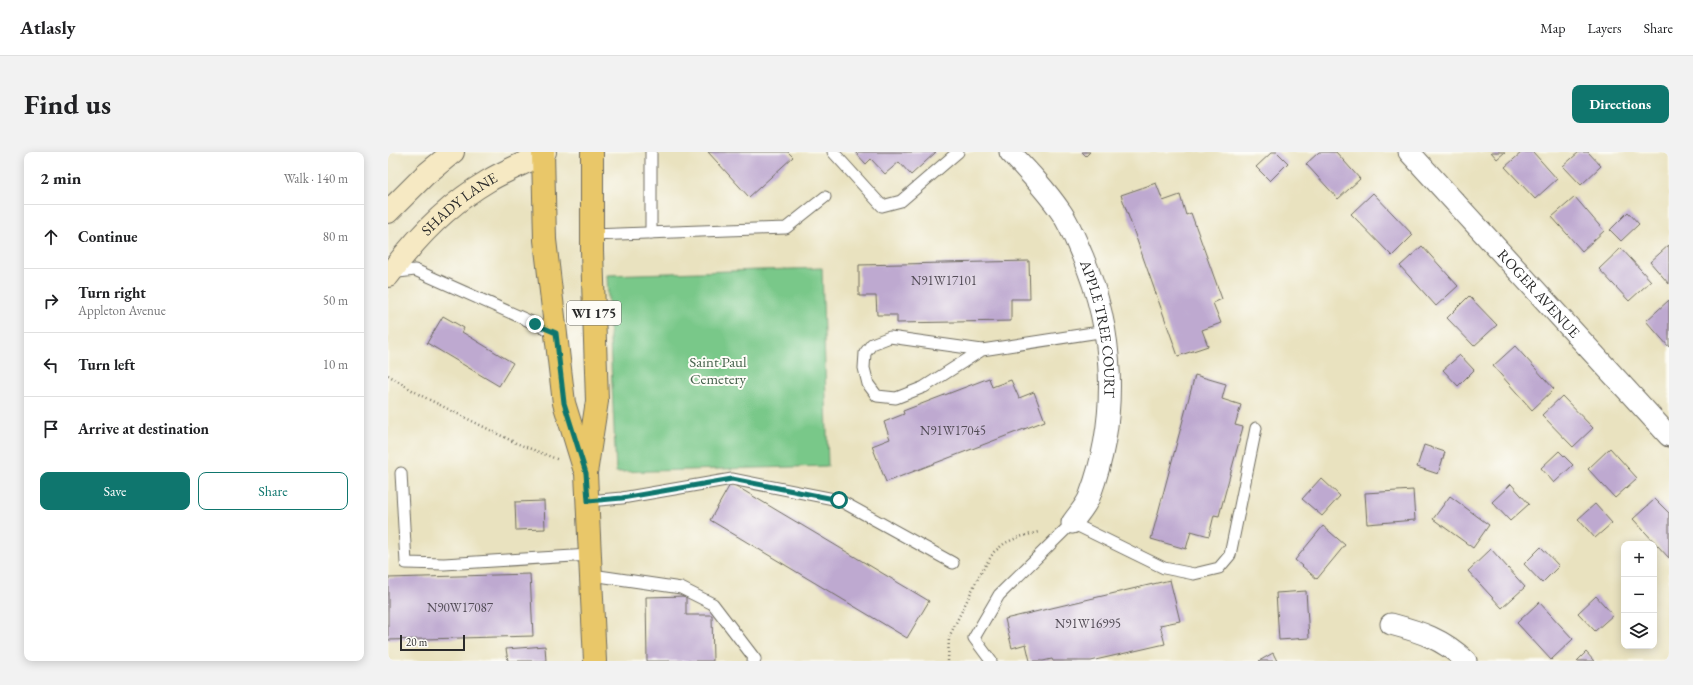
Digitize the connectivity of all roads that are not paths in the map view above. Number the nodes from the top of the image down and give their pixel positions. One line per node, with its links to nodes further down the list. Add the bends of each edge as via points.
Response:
1 (453, 152): 10 (street, via 425,175)
2 (592, 152): 12 (main road, WI 175)
3 (651, 152): 11 (lane)
4 (834, 152): 5 (lane, via 882,206 902,201)
5 (958, 152)
6 (1010, 152): 14 (street, APPLE TREE COURT, via 1061,213 1090,272)
7 (1409, 152): 18 (street, ROGER AVENUE)
8 (543, 153): 13 (street, SHADY LANE, via 489,180 465,196 426,231); 15 (main road, WI 175, via 545,240)
9 (825, 197): 11 (lane, via 786,228)
10 (388, 212)
11 (651, 233): 12 (lane)
12 (592, 235): 20 (main road, WI 175, via 596,401)
13 (389, 274): 15 (lane, via 415,270)
14 (1106, 332): 16 (lane); 22 (street, APPLE TREE COURT, via 1110,385 1102,456 1090,496)
15 (556, 333): 20 (main road, WI 175, via 564,403)
16 (982, 350): 16 (lane, via 924,387 896,398 877,396 868,384 864,368 865,353 872,344 890,337)
17 (1256, 428): 22 (lane, via 1230,555 1219,568 1194,574 1164,568)
18 (1669, 436)
19 (401, 473): 24 (lane, via 406,563)
20 (586, 473): 21 (main road, WI 175)
21 (588, 501): 23 (lane, via 622,498 732,479 839,500); 24 (main road, WI 175)
22 (1072, 523): 28 (lane, via 999,595 974,638)
23 (953, 563)
24 (591, 565): 26 (main road, WI 175); 27 (lane, via 681,588 713,604 754,658)
25 (1391, 624): 29 (street, via 1416,630 1437,639)
26 (595, 661)
27 (753, 661)
28 (991, 661)
29 (1466, 661)

